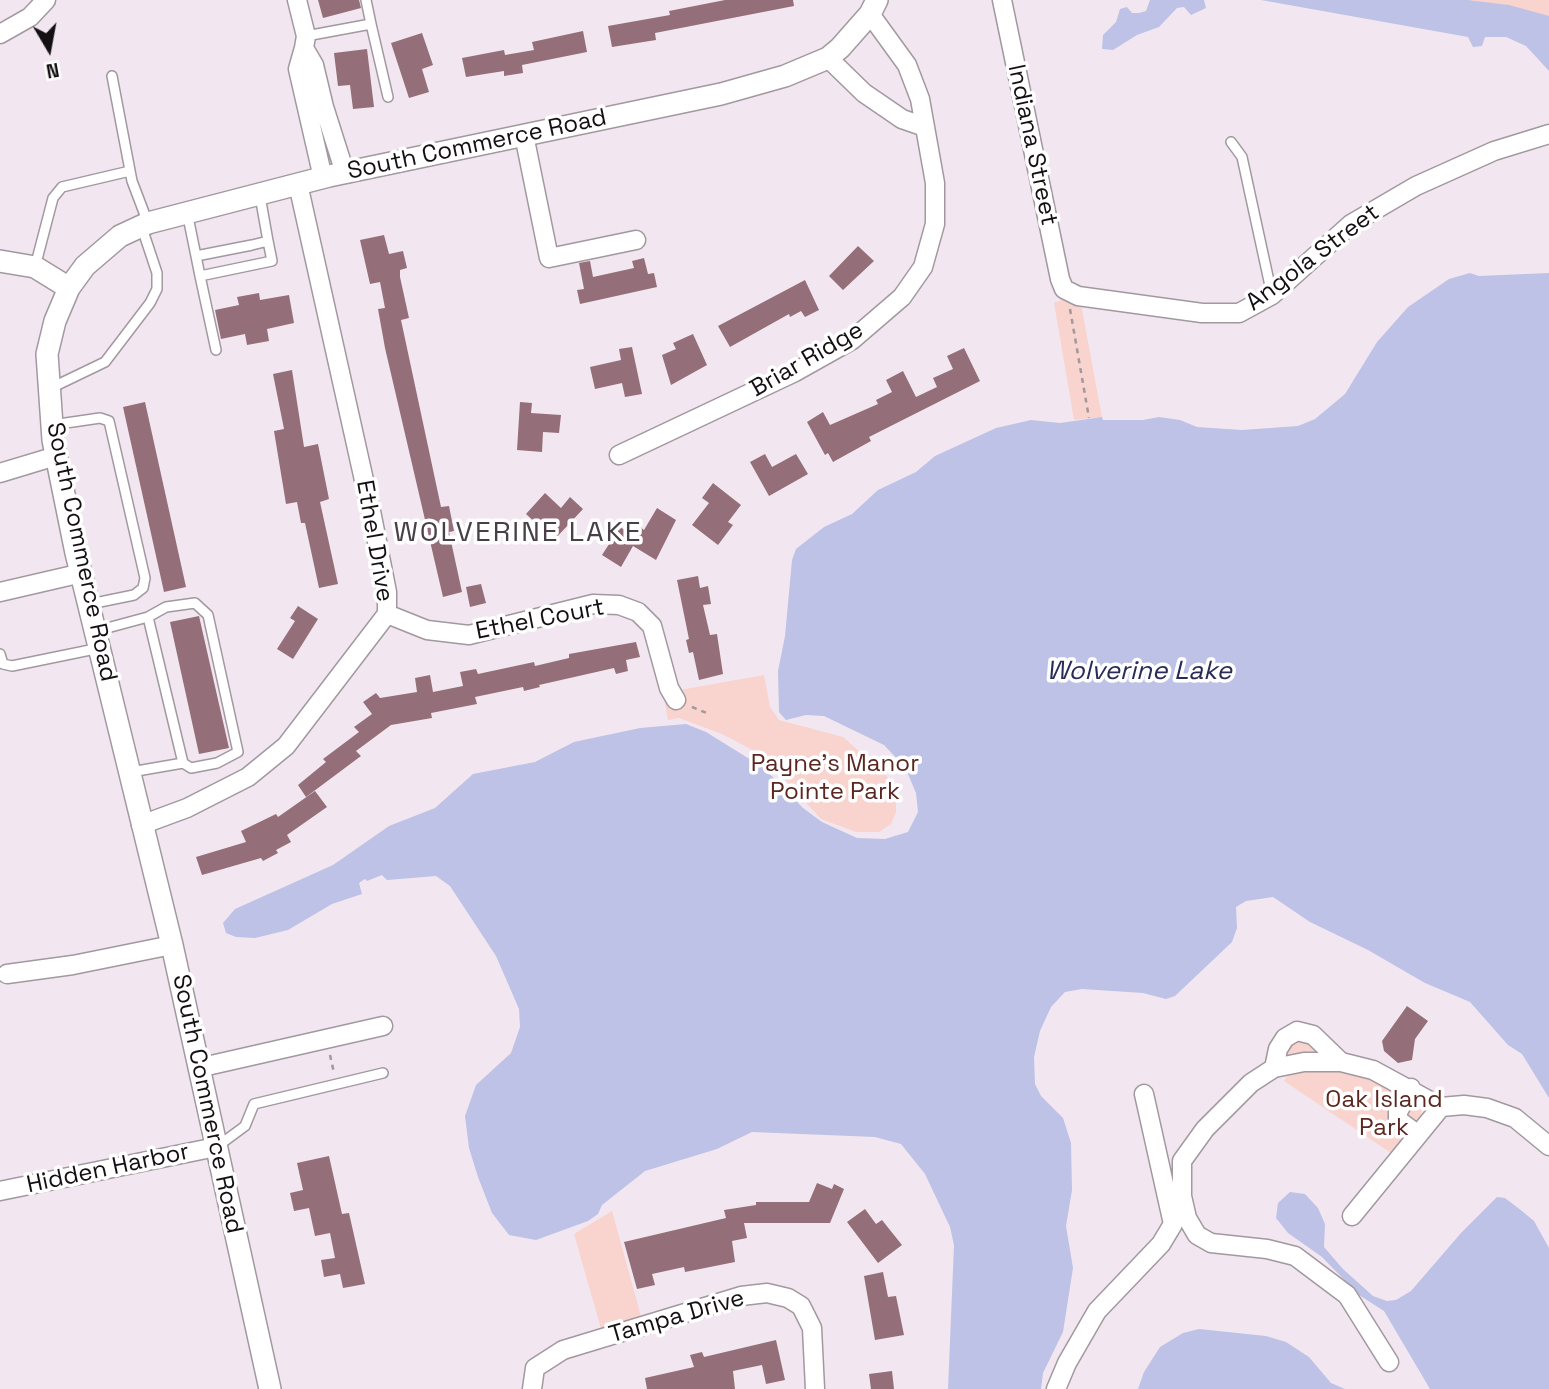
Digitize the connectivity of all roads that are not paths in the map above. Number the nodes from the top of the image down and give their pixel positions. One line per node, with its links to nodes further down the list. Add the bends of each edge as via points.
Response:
1 (46, 0): 7 (street, via 30,18)
2 (297, 0): 8 (street)
3 (366, 0): 6 (lane)
4 (1002, 0): 30 (street, Indiana Street)
5 (873, 7): 9 (street, South Commerce Road); 12 (street, Briar Ridge, via 907,65 920,99)
6 (371, 23): 8 (lane); 11 (lane)
7 (0, 34)
8 (305, 42): 17 (street); 18 (street, via 298,69)
9 (828, 58): 12 (street, via 876,101); 14 (street, South Commerce Road, via 755,86)
10 (112, 76): 16 (lane)
11 (388, 97)
12 (922, 126): 35 (street, Briar Ridge, via 935,183 934,225 923,267 902,297 852,340 795,372)
13 (1549, 134): 31 (street, Angola Street, via 1494,151 1416,186 1351,224)
14 (524, 135): 17 (street, South Commerce Road); 23 (street, via 549,258)
15 (1231, 142): 31 (lane, via 1242,157)
16 (130, 171): 22 (lane); 27 (lane, via 62,187 54,198)
17 (345, 173): 18 (street, South Commerce Road)
18 (323, 178): 19 (street, South Commerce Road)
19 (298, 184): 20 (street, South Commerce Road); 41 (street, Ethel Drive, via 372,516)
20 (260, 194): 21 (street, South Commerce Road); 24 (lane)
21 (187, 212): 22 (street, South Commerce Road); 25 (lane)
22 (145, 224): 29 (street, South Commerce Road, via 120,236); 33 (lane, via 157,273 157,289 150,303 105,362)
23 (636, 240)
24 (268, 241): 25 (lane); 28 (lane, via 272,261)
25 (196, 256): 28 (lane)
26 (0, 261): 27 (street)
27 (35, 267): 29 (street)
28 (200, 276): 32 (lane)
29 (69, 288): 33 (street, South Commerce Road, via 47,354)
30 (1064, 289): 31 (street, Angola Street, via 1078,296 1223,314 1252,309)
31 (1272, 295)
32 (216, 350)
33 (50, 388): 34 (street, South Commerce Road)
34 (52, 425): 36 (street, South Commerce Road); 40 (lane, via 100,418 109,421 145,578 143,588 134,595)
35 (619, 455)
36 (56, 456): 37 (street); 38 (street, South Commerce Road)
37 (0, 473)
38 (82, 573): 39 (street); 40 (street, South Commerce Road)
39 (0, 592)
40 (90, 604): 43 (street, South Commerce Road)
41 (387, 614): 45 (street, Ethel Court, via 427,630 469,635 593,604 619,605 638,612 652,626); 48 (street, Ethel Drive, via 286,746 248,777)
42 (148, 617): 43 (lane); 46 (lane); 46 (lane, via 166,607 195,603 208,615 238,752 217,763 191,768)
43 (98, 640): 44 (lane, via 12,666 3,664); 47 (street, South Commerce Road)
44 (0, 654)
45 (676, 700)
46 (183, 763): 47 (lane)
47 (129, 772): 48 (street, South Commerce Road)
48 (141, 825): 49 (street, South Commerce Road)
49 (172, 945): 50 (street); 53 (street, South Commerce Road)
50 (7, 974)
51 (383, 1026): 53 (street)
52 (1341, 1062): 54 (street); 54 (street, via 1313,1035 1297,1031 1278,1049); 56 (street, via 1373,1070)
53 (198, 1068): 61 (street, South Commerce Road)
54 (1274, 1068): 63 (street, via 1251,1083 1193,1144 1182,1161)
55 (383, 1073): 61 (lane, via 254,1104 244,1126)
56 (1410, 1088): 58 (street); 59 (street, via 1398,1120)
57 (1144, 1094): 63 (street)
58 (1441, 1107): 59 (street); 60 (street, via 1487,1108 1515,1118)
59 (1417, 1134): 64 (street)
60 (1549, 1146)
61 (216, 1147): 62 (street, Hidden Harbor); 66 (street, South Commerce Road)
62 (0, 1191)
63 (1175, 1197): 65 (street, via 1204,1240 1296,1256 1322,1274 1347,1295); 69 (street, via 1173,1224 1161,1244 1097,1311)
64 (1352, 1216)
65 (1389, 1362)
66 (270, 1389)
67 (532, 1389): 68 (street, Tampa Drive, via 535,1368 563,1350 741,1296 767,1293 788,1298 801,1306 807,1317 812,1328)
68 (815, 1389)
69 (1056, 1389)

